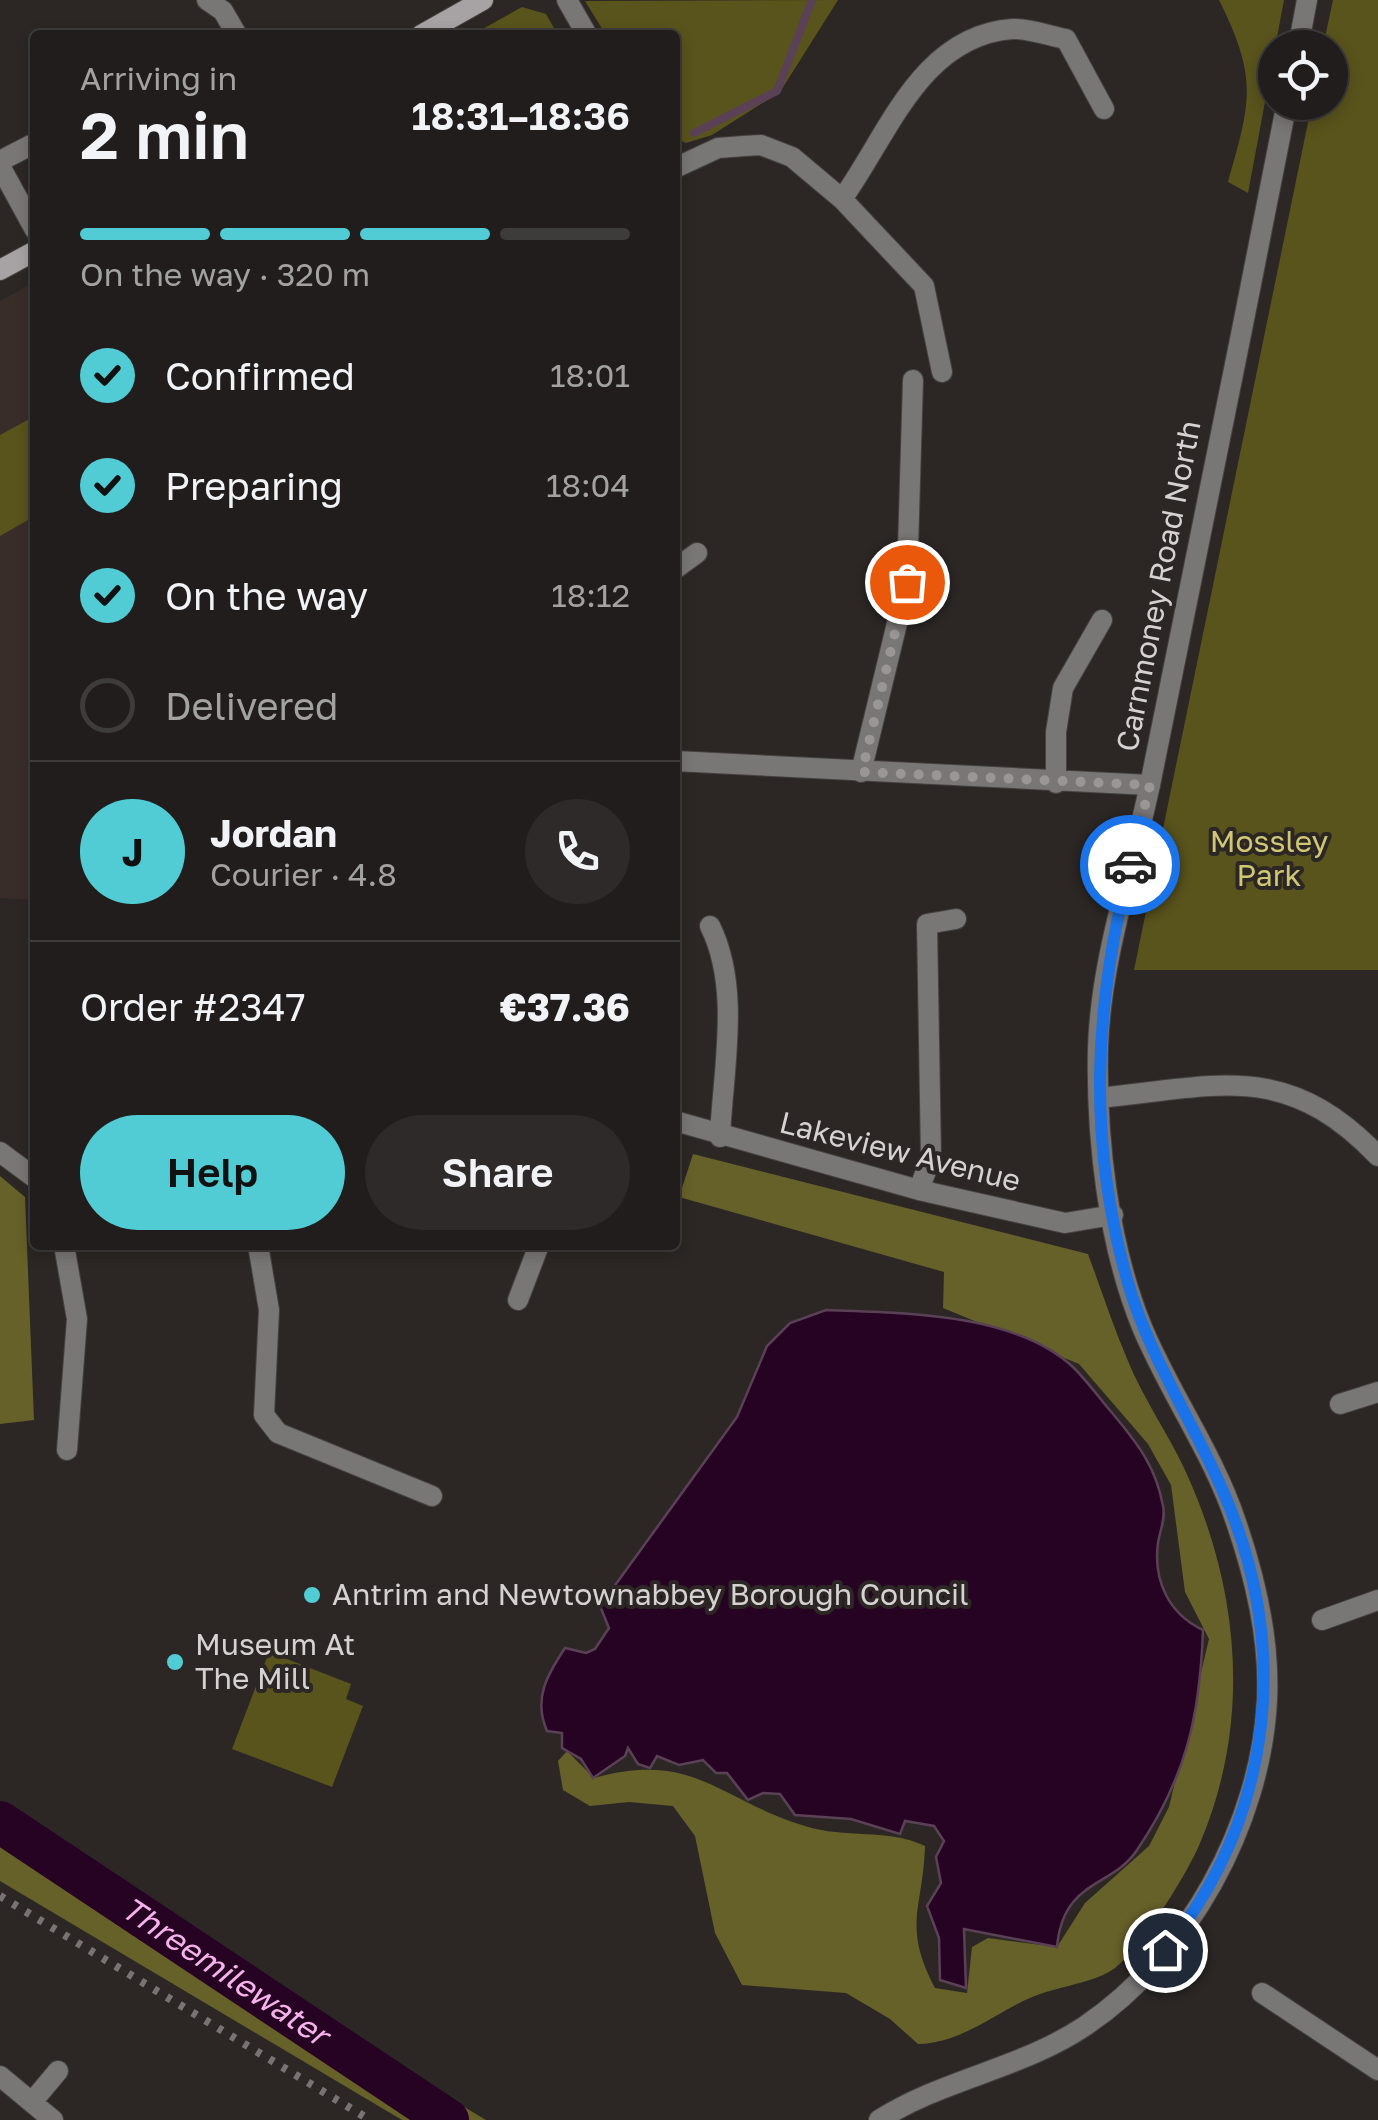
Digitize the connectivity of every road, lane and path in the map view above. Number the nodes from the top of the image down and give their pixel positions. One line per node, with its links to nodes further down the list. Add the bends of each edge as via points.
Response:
1 (207, 0): 5 (street)
2 (482, 0): 6 (main road)
3 (567, 0): 7 (street)
4 (1308, 0): 8 (street)
5 (235, 30)
6 (430, 30)
7 (584, 30)
8 (1302, 30)
9 (1104, 109): 14 (street, via 1066,39 1013,29 966,42 918,77)
10 (1283, 120): 26 (street, Carnmoney Road North)
11 (30, 145): 12 (street)
12 (0, 164): 15 (street)
13 (680, 166): 14 (street, via 718,148 761,145 792,157)
14 (842, 200): 18 (street, via 924,286)
15 (30, 221)
16 (30, 254): 17 (main road)
17 (0, 270)
18 (942, 372)
19 (913, 380): 24 (street, via 907,582)
20 (697, 553): 21 (street)
21 (680, 565)
22 (1102, 620): 25 (street, via 1063,688)
23 (680, 761): 24 (street)
24 (862, 772): 25 (street)
25 (1056, 783): 26 (street)
26 (1150, 785): 29 (street, Carnmoney Road North, via 1104,990)
27 (956, 920): 35 (street, via 927,924 932,1156)
28 (710, 926): 31 (street, via 725,956 728,987)
29 (1099, 1098): 33 (street, via 1232,1083 1268,1087 1318,1105); 36 (street, Carnmoney Road North)
30 (680, 1123): 31 (street, Lakeview Avenue)
31 (720, 1137): 35 (street, Lakeview Avenue)
32 (0, 1152): 34 (street)
33 (1378, 1156)
34 (30, 1174)
35 (919, 1190): 36 (street, Lakeview Avenue, via 1064,1223)
36 (1113, 1215): 53 (street, Carnmoney Road North, via 1141,1325 1212,1466 1249,1564 1267,1699 1250,1797 1180,1932 1119,1998 1046,2048 963,2078)
37 (65, 1250): 43 (street, via 77,1319)
38 (259, 1250): 44 (street, via 269,1310 264,1415 278,1434)
39 (537, 1250): 40 (street)
40 (518, 1300)
41 (1378, 1392): 42 (street)
42 (1340, 1404)
43 (67, 1450)
44 (432, 1496)
45 (1378, 1600): 46 (street)
46 (1322, 1620)
47 (1262, 1993): 48 (street)
48 (1378, 2070)
49 (58, 2071): 51 (street)
50 (0, 2076): 51 (street)
51 (32, 2102): 52 (street)
52 (53, 2120)
53 (878, 2120)

